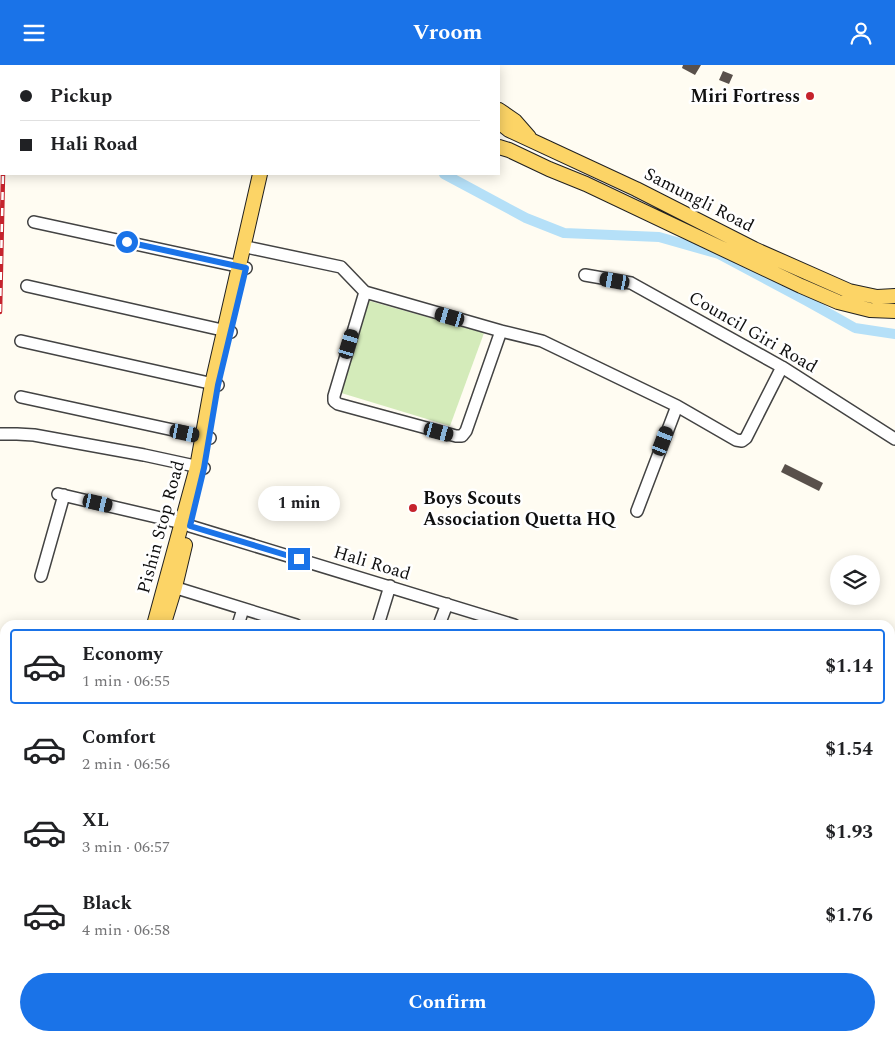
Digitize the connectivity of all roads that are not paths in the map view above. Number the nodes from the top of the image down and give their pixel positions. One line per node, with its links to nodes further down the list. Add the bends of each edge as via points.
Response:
1 (500, 111): 3 (main road, Samungli Road, via 515,121)
2 (504, 126): 3 (main road)
3 (533, 141): 13 (main road, Samungli Road, via 754,249 849,291)
4 (504, 148): 14 (main road, Samungli Road, via 838,302 870,310)
5 (260, 175): 9 (main road, Pishin Stop Road)
6 (268, 175): 8 (main road, Pishin Stop Road)
7 (34, 222): 9 (street)
8 (251, 248): 9 (main road, Pishin Stop Road); 12 (street, via 341,267)
9 (242, 267): 15 (main road, Pishin Stop Road)
10 (585, 275): 18 (street, Council Giri Road, via 630,283)
11 (27, 286): 15 (street)
12 (365, 292): 16 (street); 16 (street, via 334,396 338,404 462,436)
13 (895, 297)
14 (895, 311)
15 (228, 331): 19 (main road, Pishin Stop Road)
16 (501, 331): 21 (street, via 542,341)
17 (21, 341): 19 (street)
18 (782, 367): 21 (street, via 742,441); 24 (street, Council Giri Road)
19 (216, 384): 23 (main road, Pishin Stop Road)
20 (21, 397): 23 (street)
21 (677, 406): 26 (street)
22 (0, 434): 25 (street, via 34,435)
23 (206, 437): 25 (main road, Pishin Stop Road)
24 (895, 439)
25 (201, 467): 27 (main road, Pishin Stop Road)
26 (637, 511)
27 (186, 525): 28 (street, Hali Road, via 61,495); 29 (main road, Pishin Stop Road); 30 (street, Hali Road)
28 (41, 575)
29 (170, 586): 32 (street); 33 (main road, Pishin Stop Road); 34 (main road, Pishin Stop Road)
30 (390, 586): 31 (street, Hali Road); 37 (street)
31 (447, 604): 38 (street); 39 (street, Hali Road)
32 (243, 609): 35 (street); 36 (street)
33 (156, 620)
34 (165, 620)
35 (240, 620)
36 (279, 620)
37 (380, 620)
38 (441, 620)
39 (498, 620)

